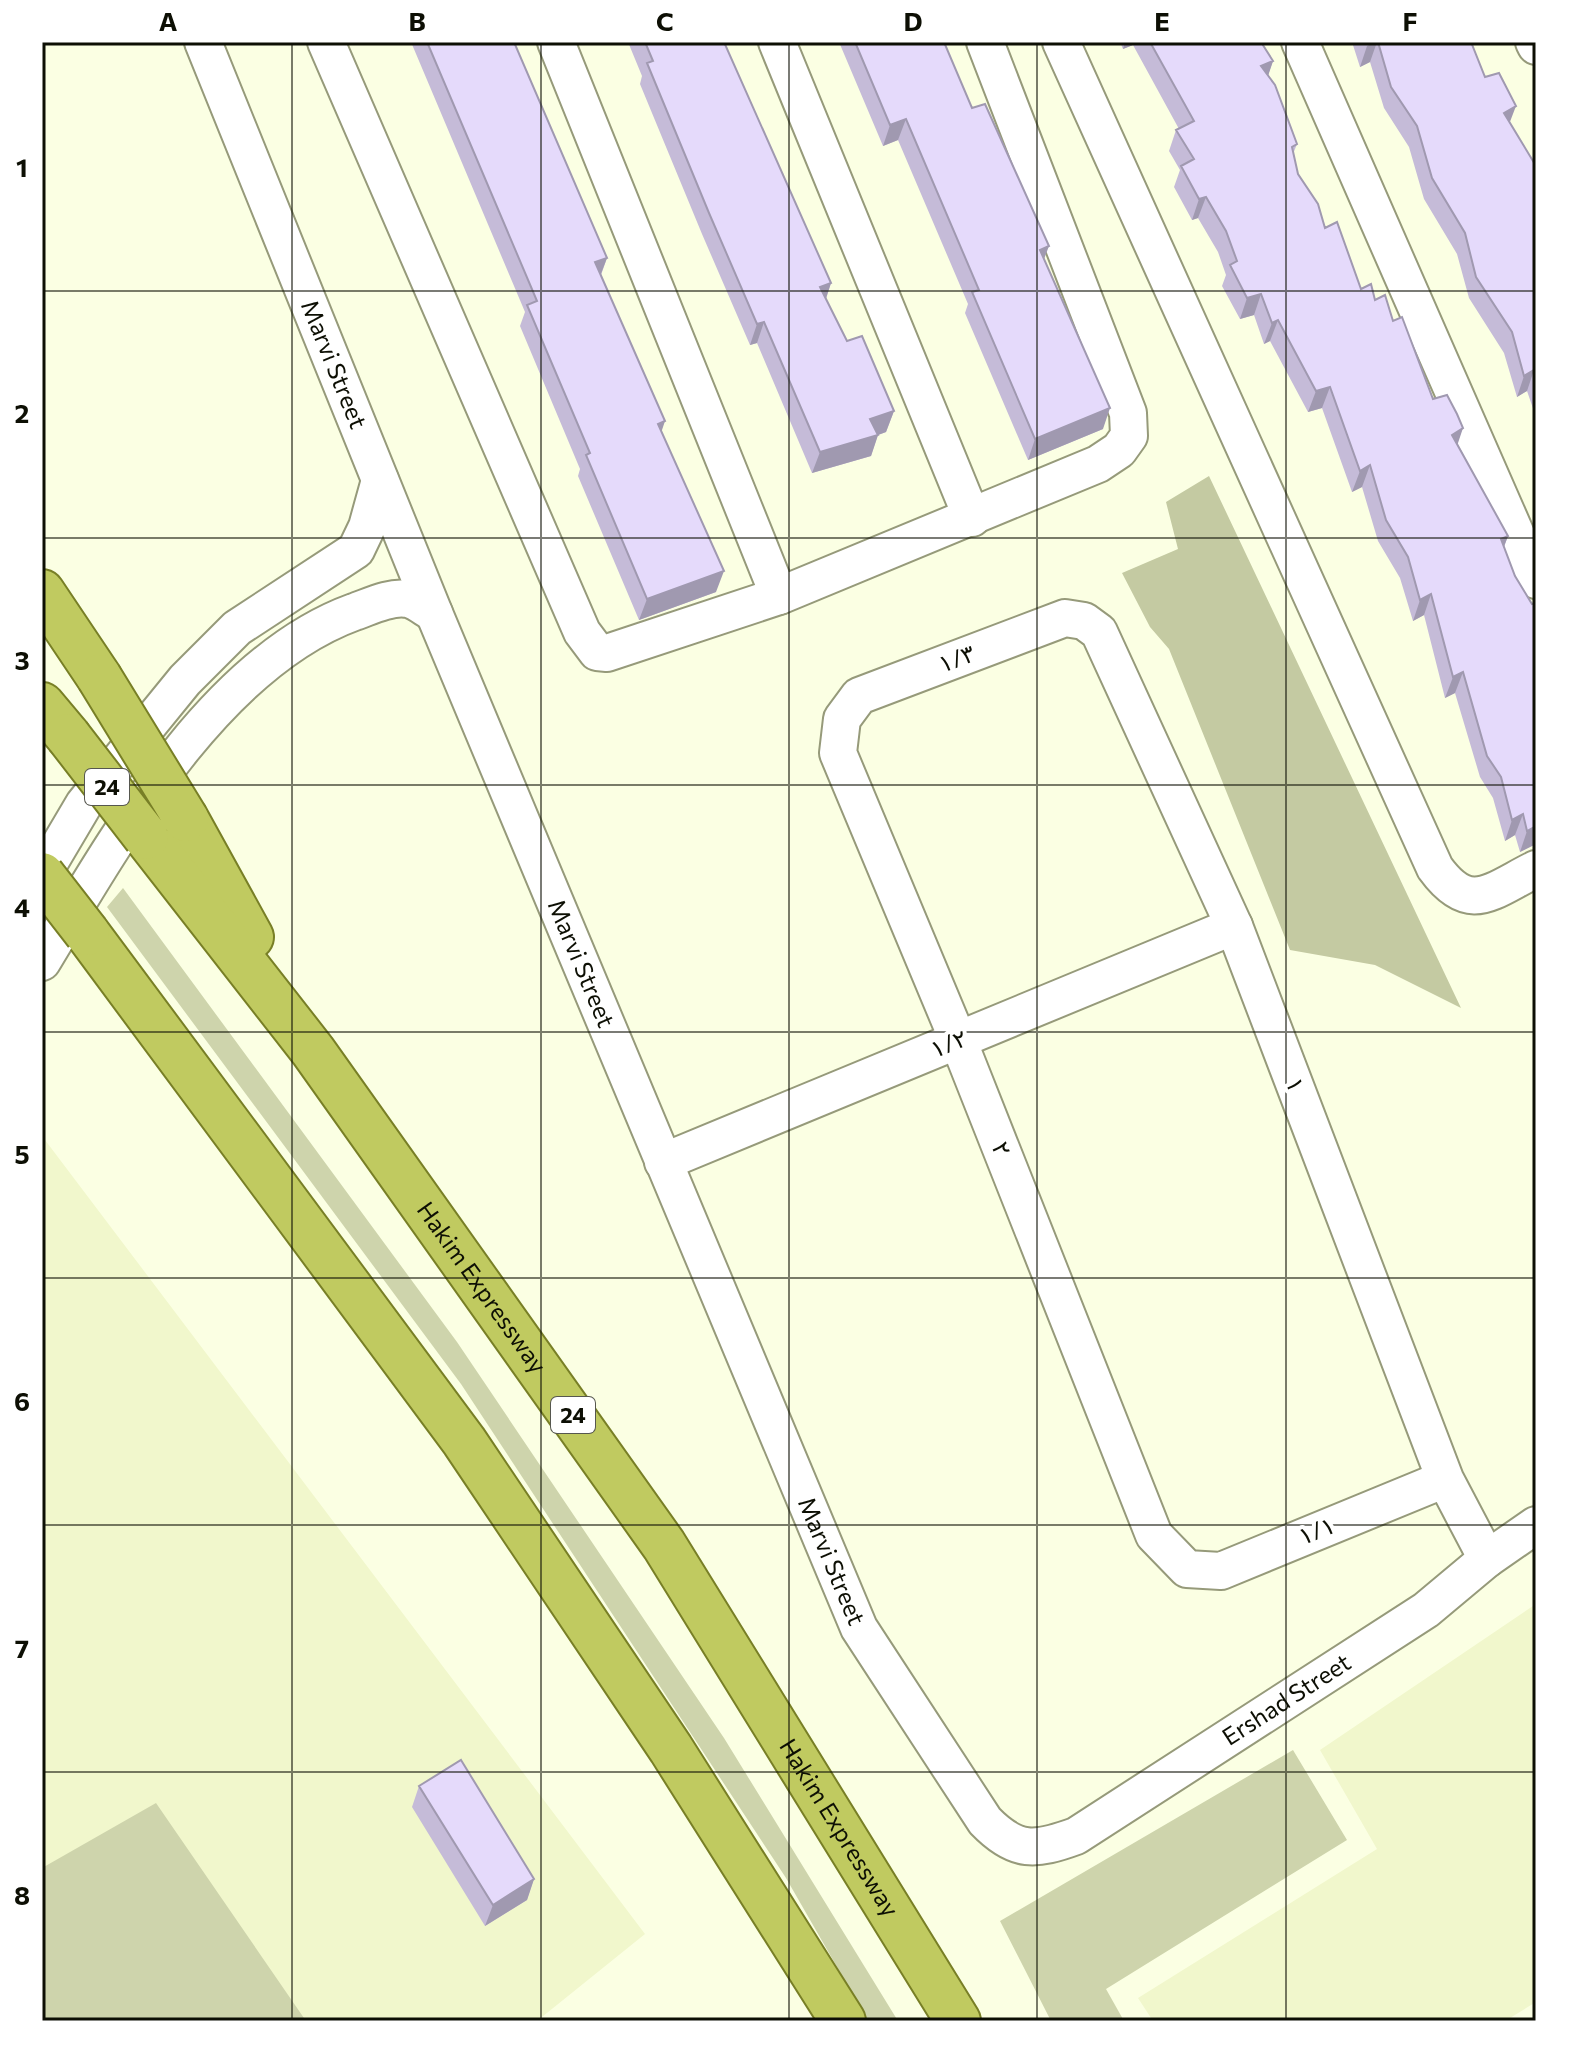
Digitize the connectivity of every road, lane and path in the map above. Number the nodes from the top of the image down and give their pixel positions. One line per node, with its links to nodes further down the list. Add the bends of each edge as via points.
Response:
1 (203, 42): 8 (street, Marvi Street)
2 (326, 42): 12 (street, via 589,645 597,652 617,653)
3 (556, 42): 12 (street)
4 (777, 42): 9 (street)
5 (985, 42): 9 (street, via 1128,413 1129,436 1098,464)
6 (1061, 42): 17 (street, via 1435,868 1450,890 1469,898)
7 (1300, 42): 10 (street)
8 (380, 480): 13 (street, Marvi Street); 18 (street, via 356,550 237,628 185,680 84,804)
9 (972, 518): 12 (street)
10 (1536, 580)
11 (42, 592): 22 (highway, bridge, via 186,819)
12 (779, 596)
13 (434, 613): 20 (street, via 407,599 384,601 314,630 278,653 210,715 112,844); 23 (street, Marvi Street)
14 (1084, 621): 15 (street, ۱/۳, via 1065,618 859,696); 19 (street, ۱, via 1099,632)
15 (842, 719): 21 (street, ۲, via 838,753)
16 (55, 720): 22 (highway, Hakim Expressway / 24, bridge)
17 (1536, 869)
18 (42, 875): 29 (highway, bridge, via 464,1441 671,1749)
19 (1234, 926): 21 (street, ۱/۲); 24 (street, ۱)
20 (42, 962)
21 (958, 1040): 23 (street, ۱/۲); 27 (street, ۲, via 1154,1535)
22 (313, 1051): 30 (highway, Hakim Expressway / 24, via 664,1545)
23 (663, 1162): 28 (street, Marvi Street, via 859,1628 985,1821)
24 (1445, 1479): 26 (street, ۱); 27 (street, ۱/۱, via 1221,1571)
25 (1536, 1525): 26 (street, Ershad Street)
26 (1487, 1559): 28 (street, Ershad Street, via 1426,1610 1076,1836)
27 (1187, 1569)
28 (1023, 1848)
29 (843, 2021)
30 (958, 2021)

